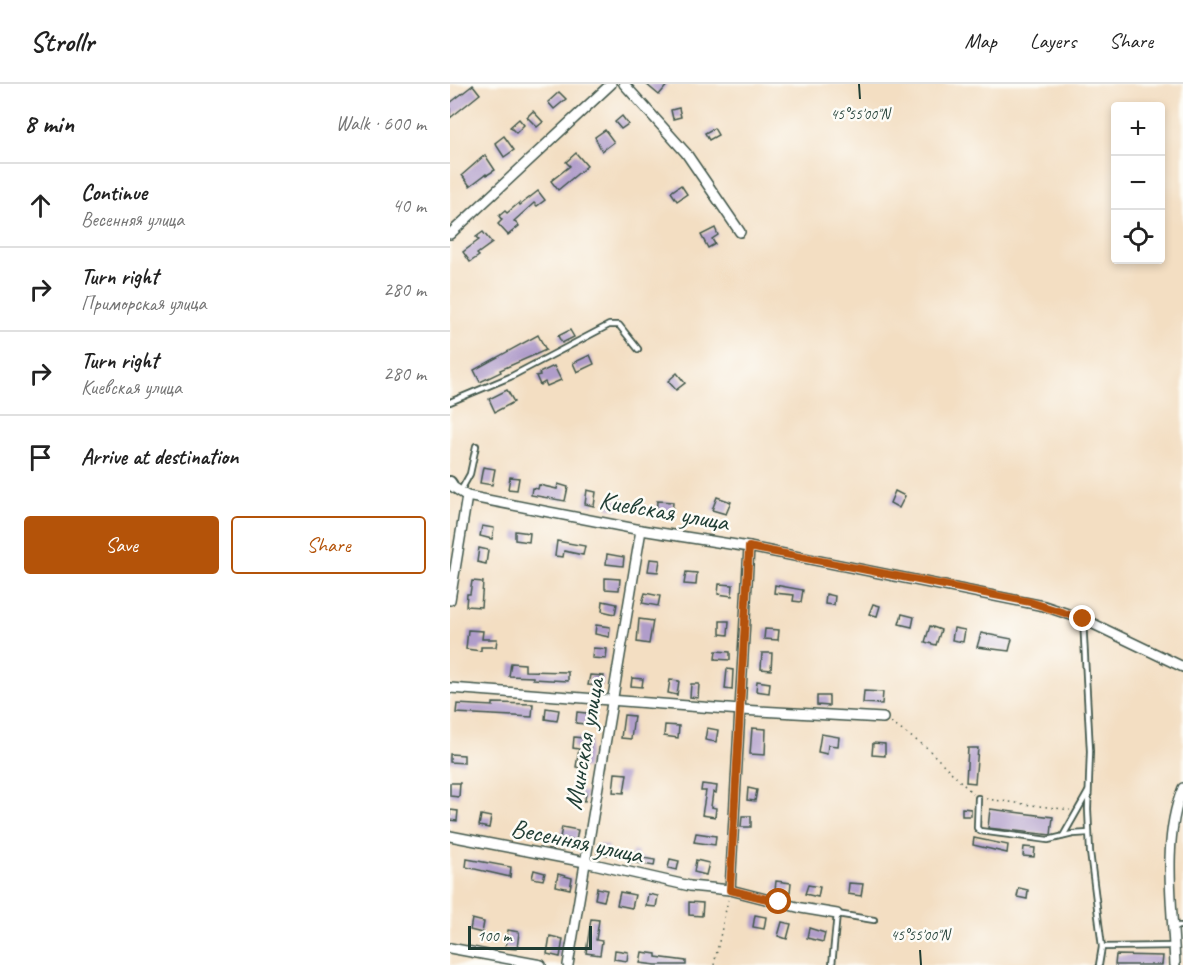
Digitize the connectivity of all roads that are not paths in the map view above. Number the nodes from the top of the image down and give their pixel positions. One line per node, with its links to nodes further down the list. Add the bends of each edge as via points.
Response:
1 (611, 84): 4 (street)
2 (624, 84): 3 (street, via 686,153)
3 (740, 232)
4 (450, 234)
5 (638, 349): 6 (lane, via 619,325 609,325 510,377)
6 (450, 402)
7 (476, 446): 8 (lane, via 470,474)
8 (456, 488): 9 (street, Киевская улица); 11 (street)
9 (641, 530): 10 (street, Киевская улица); 15 (street, Минская улица)
10 (749, 547): 12 (street, Киевская улица, via 1030,602); 16 (street)
11 (450, 600)
12 (1083, 619): 13 (street, Киевская улица); 19 (lane, via 1090,751)
13 (1183, 667)
14 (450, 688): 15 (street)
15 (612, 699): 16 (street); 24 (street, Минская улица)
16 (741, 710): 17 (street); 25 (street)
17 (883, 718)
18 (1183, 788): 28 (street, via 1169,848)
19 (1088, 792): 21 (lane); 23 (lane)
20 (978, 798): 23 (lane, via 976,824 980,831 1048,840)
21 (1089, 833): 23 (lane); 30 (lane)
22 (450, 836): 24 (street, Весенняя улица)
23 (1062, 837)
24 (585, 862): 25 (street, Весенняя улица, via 690,886); 33 (street, Минская улица)
25 (730, 890): 26 (street, Весенняя улица)
26 (837, 914): 27 (lane); 34 (lane)
27 (874, 920)
28 (1178, 926): 29 (street)
29 (1174, 946): 30 (lane); 36 (street)
30 (1102, 947): 35 (lane)
31 (450, 948): 32 (street)
32 (542, 965)
33 (567, 965)
34 (832, 965)
35 (1099, 965)
36 (1175, 965)

